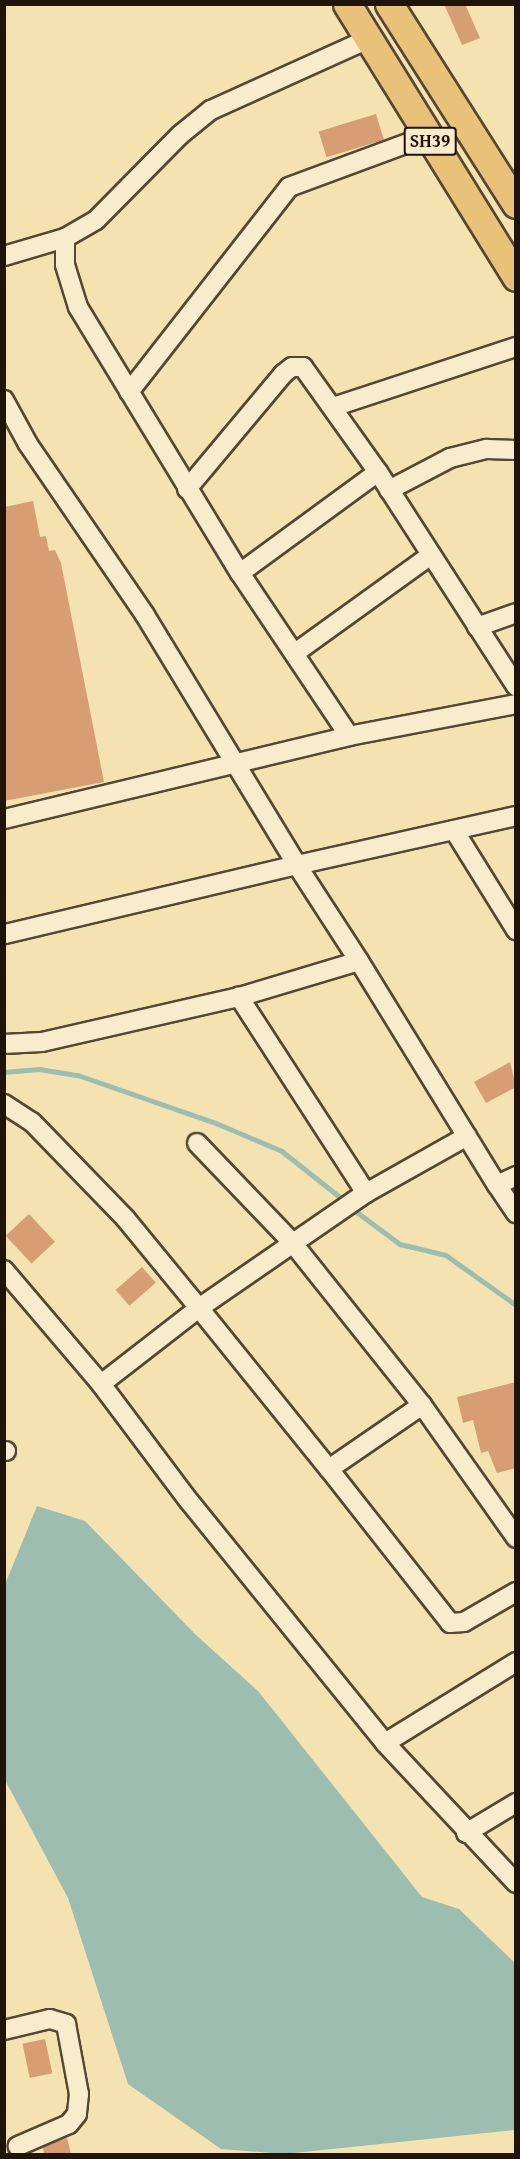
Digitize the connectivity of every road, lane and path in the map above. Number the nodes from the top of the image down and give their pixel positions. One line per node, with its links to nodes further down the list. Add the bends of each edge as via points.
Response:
1 (347, 4): 4 (main road, SH39)
2 (365, 4): 8 (main road)
3 (389, 4): 6 (main road, SH39)
4 (368, 39): 5 (main road, SH39); 7 (street, via 211,110 180,135 96,220)
5 (427, 136): 10 (main road, SH39); 12 (street, via 289,187)
6 (516, 204)
7 (65, 238): 9 (street); 12 (street, via 65,265 78,308)
8 (516, 247)
9 (4, 256)
10 (516, 277)
11 (516, 346): 14 (street)
12 (129, 392): 17 (street)
13 (4, 400): 27 (street, via 28,444 145,615)
14 (333, 407): 16 (street); 17 (street, via 307,370 299,365 288,369)
15 (516, 450): 18 (street, via 487,449 450,458)
16 (378, 472): 18 (street); 20 (street)
17 (187, 489): 20 (street)
18 (389, 490): 19 (street)
19 (431, 555): 22 (street); 23 (street)
20 (240, 573): 23 (street)
21 (516, 613): 22 (street)
22 (477, 627): 24 (street)
23 (295, 653): 26 (street)
24 (516, 686)
25 (516, 704): 26 (street)
26 (349, 736): 27 (street)
27 (235, 761): 29 (street); 31 (street)
28 (516, 816): 30 (street)
29 (4, 819)
30 (454, 830): 31 (street); 32 (street)
31 (297, 865): 33 (street); 34 (street)
32 (516, 930)
33 (4, 934)
34 (359, 961): 35 (street); 38 (street)
35 (239, 997): 36 (street, via 42,1042); 42 (street)
36 (4, 1044)
37 (4, 1104): 46 (street, via 32,1122 125,1218)
38 (467, 1136): 41 (street); 42 (street)
39 (197, 1143): 44 (street)
40 (516, 1176): 41 (street)
41 (497, 1185): 43 (street)
42 (362, 1196): 44 (street)
43 (516, 1212)
44 (291, 1241): 46 (street); 48 (street)
45 (4, 1270): 47 (street)
46 (199, 1308): 47 (street); 49 (street)
47 (101, 1384): 53 (street, via 189,1502)
48 (422, 1406): 49 (street); 50 (street)
49 (329, 1469): 51 (street, via 450,1623 464,1622)
50 (516, 1538)
51 (516, 1592)
52 (516, 1662): 53 (street)
53 (385, 1743): 55 (street)
54 (516, 1803): 55 (street)
55 (466, 1833): 56 (street)
56 (516, 1883)
57 (4, 2030): 58 (street, via 50,2019 66,2024 79,2094 77,2114 69,2124)
58 (15, 2147)

